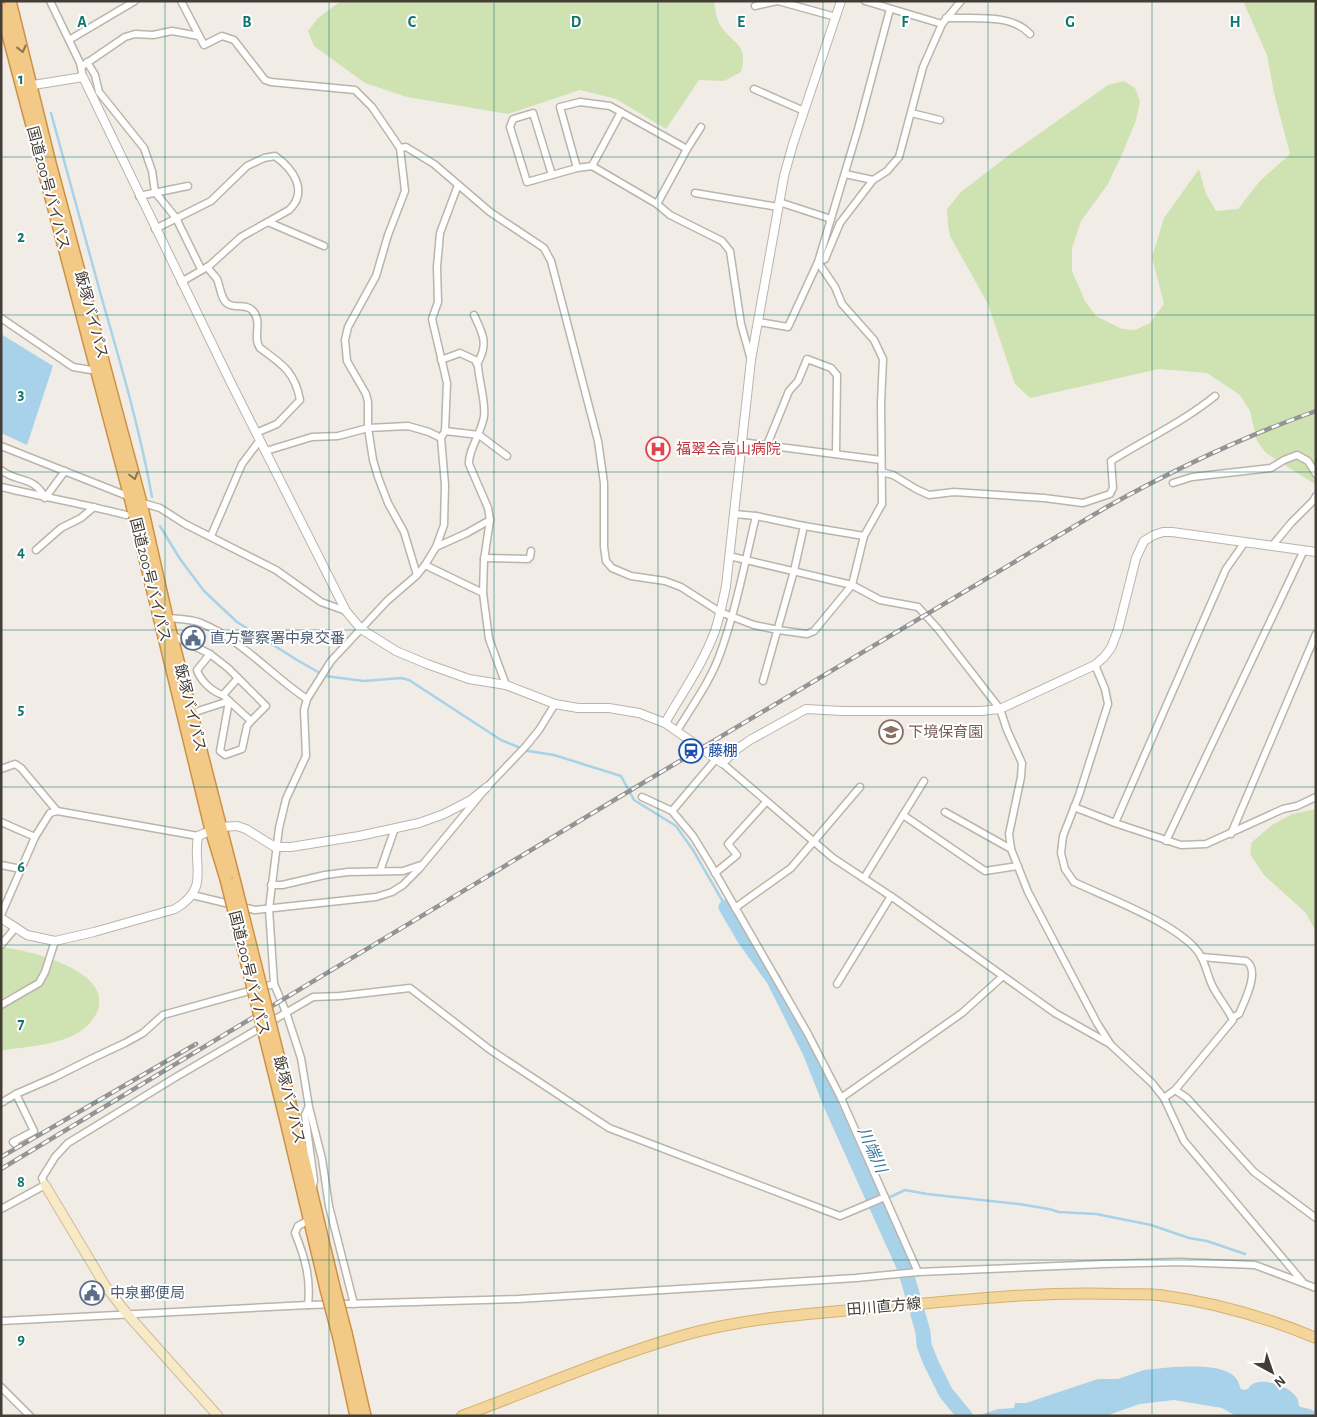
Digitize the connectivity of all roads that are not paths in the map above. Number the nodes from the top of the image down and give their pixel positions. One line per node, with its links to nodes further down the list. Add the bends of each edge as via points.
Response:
1 (10, 1): 20 (highway, 飯塚バイパス, one-way to 20)
2 (50, 1): 16 (street)
3 (135, 1): 16 (street)
4 (181, 1): 15 (street)
5 (777, 1): 9 (street); 12 (street)
6 (841, 1): 12 (street)
7 (865, 1): 11 (street)
8 (961, 1): 13 (street)
9 (755, 6)
10 (1, 8): 20 (highway, 国道200号バイパス)
11 (890, 9): 13 (street); 33 (street)
12 (836, 17): 24 (street)
13 (944, 21): 14 (street, via 998,20 1016,24); 26 (street, via 923,67)
14 (1030, 34)
15 (199, 36): 17 (street, via 172,31 135,34 125,37); 29 (street, via 204,45 222,36 234,40 265,80 356,90)
16 (69, 40): 18 (street)
17 (88, 62): 18 (street); 21 (street)
18 (81, 67): 19 (street)
19 (82, 77): 20 (street); 23 (street)
20 (26, 86): 57 (highway, 国道200号バイパス); 80 (highway, 飯塚バイパス, one-way to 80)
21 (98, 88): 23 (street); 38 (street, via 144,148)
22 (754, 89): 24 (street)
23 (90, 93): 40 (street)
24 (804, 111): 42 (street)
25 (621, 112): 30 (street); 31 (street); 32 (street, via 610,106 580,102 560,107)
26 (910, 113): 27 (street); 35 (street, via 899,157 887,171)
27 (940, 120)
28 (701, 128): 30 (street)
29 (400, 148): 36 (street, via 406,147 434,164); 59 (street, via 405,191 376,276 348,327 345,340 347,361 366,394)
30 (687, 149): 41 (street)
31 (592, 166): 32 (street); 41 (street)
32 (577, 168): 34 (street)
33 (845, 174): 35 (street); 44 (street)
34 (552, 175): 34 (street, via 527,182 510,127 513,119 533,113)
35 (873, 180): 48 (street, via 840,223 825,259)
36 (458, 185): 54 (street, via 440,233 438,302 432,319); 105 (street, via 490,212 544,248 551,261 598,441 604,483 606,561 622,574 681,587)
37 (188, 186): 38 (street)
38 (155, 192): 40 (street); 43 (street)
39 (695, 193): 42 (street)
40 (139, 196): 46 (street)
41 (657, 204): 55 (street, via 670,215 722,241 730,251 739,316)
42 (778, 204): 44 (street); 53 (street)
43 (176, 218): 45 (street, via 211,201 247,166 275,156 297,179 299,193 289,210); 46 (street); 49 (street)
44 (831, 219): 48 (street)
45 (268, 222): 47 (street); 49 (street, via 241,237)
46 (155, 228): 50 (street)
47 (324, 246)
48 (818, 262): 53 (street, via 788,327); 70 (street, via 842,304 874,340 883,359)
49 (204, 268): 50 (street); 62 (street, via 216,279 228,305 245,306 254,312 258,321 257,344 292,375 298,390 300,400 277,424)
50 (181, 282): 62 (street)
51 (474, 315): 56 (street, via 485,340)
52 (1, 318): 57 (street, via 73,366)
53 (758, 322): 55 (street)
54 (441, 360): 56 (street, via 460,353); 60 (street, via 447,383)
55 (752, 360): 64 (street)
56 (477, 364): 61 (street, via 485,415)
57 (97, 371): 78 (highway, 国道200号バイパス)
58 (1215, 396): 73 (street, via 1111,461 1113,488 1110,494 1083,503 954,492 929,495)
59 (368, 428): 63 (street, via 408,426); 67 (street, via 338,436 312,438); 101 (street, via 378,477 404,532)
60 (445, 431): 61 (street); 63 (street)
61 (479, 435): 69 (street); 85 (street, via 468,458)
62 (258, 437): 67 (street); 87 (street, via 242,464)
63 (441, 438): 90 (street, via 444,525)
64 (741, 442): 65 (street); 82 (street)
65 (767, 445): 68 (street); 68 (street, via 788,391 798,381 807,359 830,368 837,375)
66 (1, 446): 72 (street)
67 (266, 451): 104 (street)
68 (836, 454): 70 (street)
69 (507, 456)
70 (881, 460): 73 (street)
71 (1, 470): 79 (street, via 36,484)
72 (65, 472): 78 (street); 79 (street)
73 (881, 472): 88 (street, via 882,504)
74 (1316, 474): 75 (street, via 1308,461 1297,455 1272,468)
75 (1173, 482)
76 (1, 487): 79 (street)
77 (1316, 496): 91 (street)
78 (130, 497): 80 (street); 141 (highway, 国道200号バイパス)
79 (45, 498): 81 (street)
80 (141, 503): 87 (street, via 160,508); 107 (highway, 飯塚バイパス)
81 (94, 507): 83 (street); 92 (street, via 61,528)
82 (734, 514): 84 (street); 96 (street)
83 (126, 515)
84 (756, 516): 86 (street); 98 (street)
85 (490, 520): 90 (street); 97 (street)
86 (804, 526): 88 (street); 100 (street)
87 (210, 536): 104 (street, via 276,570 321,602)
88 (864, 536): 102 (street)
89 (1245, 542): 91 (street); 113 (street, via 1172,532 1163,532 1144,541 1136,558 1111,648); 140 (street, via 1226,569)
90 (436, 546): 99 (street)
91 (1272, 546): 93 (street)
92 (36, 550)
93 (1304, 550): 95 (street); 146 (street)
94 (531, 551): 97 (street, via 528,559)
95 (1316, 552)
96 (729, 556): 98 (street); 105 (street)
97 (484, 558): 103 (street)
98 (746, 560): 100 (street); 106 (street)
99 (425, 565): 101 (street); 103 (street)
100 (794, 571): 102 (street); 109 (street)
101 (417, 575): 108 (street)
102 (852, 585): 109 (street, via 814,631 807,634); 121 (street, via 880,600 918,607)
103 (483, 592): 116 (street, via 490,638)
104 (346, 611): 108 (street)
105 (720, 612): 106 (street); 124 (street, via 705,655)
106 (731, 616): 109 (street); 125 (street, via 720,654 706,684)
107 (167, 618): 111 (highway, 飯塚バイパス); 118 (street, via 200,623 242,646)
108 (361, 630): 116 (street, via 427,664 469,679); 118 (street, via 331,661)
109 (778, 630): 115 (street)
110 (1316, 634): 143 (street)
111 (172, 635): 112 (street); 122 (highway, 飯塚バイパス)
112 (210, 654): 114 (street); 117 (street, via 197,670 199,678)
113 (1095, 665): 121 (street); 134 (street, via 1108,704)
114 (238, 678): 117 (street); 123 (street, via 266,706)
115 (763, 682)
116 (506, 685): 120 (street)
117 (223, 695): 119 (street)
118 (307, 699): 148 (street, via 304,710 306,756 286,800)
119 (228, 701): 122 (street); 123 (street); 123 (street, via 220,751 225,755 242,749)
120 (555, 704): 124 (street, via 639,713); 129 (street, via 539,730)
121 (1000, 708): 126 (street, via 981,711 806,709); 149 (street, via 1022,763 1009,834)
122 (192, 714): 141 (highway, 飯塚バイパス)
123 (251, 721)
124 (665, 723): 125 (street)
125 (676, 731): 126 (street)
126 (719, 761): 133 (street); 136 (street)
127 (1, 768): 135 (street, via 15,764 22,768)
128 (924, 781): 138 (street)
129 (487, 787): 142 (street, via 471,800 444,814); 150 (street)
130 (860, 788): 147 (street)
131 (1316, 797): 143 (street)
132 (642, 798): 136 (street)
133 (766, 802): 147 (street); 155 (street, via 728,844 737,855)
134 (1074, 807): 140 (street); 166 (street, via 1063,836 1061,853 1065,869 1074,882 1160,923 1185,939)
135 (57, 811): 144 (street); 145 (street, via 50,813)
136 (672, 812): 155 (street, via 693,836)
137 (945, 812): 149 (street)
138 (903, 815): 152 (street, via 985,871); 156 (street)
139 (1, 822): 145 (street)
140 (1115, 824): 146 (street)
141 (216, 828): 144 (street); 148 (street, via 237,826); 180 (highway, 国道200号バイパス, bridge)
142 (395, 828): 148 (street, via 339,840); 154 (street)
143 (1231, 834): 146 (street, via 1206,844 1181,845)
144 (198, 836): 158 (street, via 199,876)
145 (36, 837): 153 (street)
146 (1166, 841)
147 (814, 842): 156 (street); 160 (street, via 791,868)
148 (276, 846): 157 (street)
149 (1011, 849): 152 (street)
150 (423, 864): 154 (street, via 404,871); 161 (street, via 403,885 376,897)
151 (1, 865): 153 (street)
152 (1018, 866): 173 (street, via 1028,892)
153 (21, 869): 162 (street)
154 (380, 871): 157 (street, via 332,874 282,885)
155 (715, 873): 160 (street)
156 (864, 878): 159 (street)
157 (271, 884): 161 (street)
158 (192, 895): 161 (street, via 255,910); 164 (street, via 175,909)
159 (891, 896): 167 (street); 169 (street)
160 (736, 908): 176 (street)
161 (269, 909): 168 (street)
162 (1, 916): 163 (street)
163 (16, 927): 164 (street, via 27,935); 165 (street)
164 (55, 941): 170 (street, via 39,983)
165 (1, 945)
166 (1202, 957): 172 (street, via 1211,984); 172 (street, via 1246,961 1252,968 1246,999 1239,1014)
167 (1002, 977): 173 (street, via 1055,1013); 176 (street, via 962,1013)
168 (274, 984): 171 (street); 175 (street, via 163,1015 125,1043)
169 (837, 984)
170 (1, 1005)
171 (286, 1012): 179 (street, via 300,1058); 182 (street, via 68,1144 42,1178); 184 (street, via 312,997 410,988 489,1049 609,1128 840,1216)
172 (1232, 1018): 174 (street)
173 (1111, 1044): 177 (street)
174 (1175, 1090): 177 (street); 186 (street, via 1187,1098 1254,1172)
175 (16, 1094): 178 (street); 181 (street, via 34,1130 13,1142)
176 (841, 1098): 184 (street)
177 (1164, 1098): 189 (street, via 1184,1141)
178 (1, 1103)
179 (309, 1107): 183 (street, via 306,1116 314,1180); 192 (street, via 329,1206)
180 (288, 1114): 183 (highway, 飯塚バイパス); 187 (highway, 国道200号バイパス)
181 (15, 1144)
182 (45, 1185): 185 (street); 194 (main road, via 106,1287)
183 (312, 1192): 190 (highway, 飯塚バイパス)
184 (885, 1197): 188 (street)
185 (1, 1209)
186 (1316, 1218)
187 (309, 1220): 190 (highway, 国道200号バイパス); 193 (street, via 298,1226 295,1233 306,1259)
188 (918, 1272): 189 (street, via 1179,1262 1255,1265); 192 (street, via 518,1299)
189 (1303, 1282): 191 (street)
190 (330, 1288): 196 (highway, 国道200号バイパス, bridge)
191 (1316, 1288)
192 (354, 1304): 193 (street)
193 (308, 1305): 194 (street)
194 (128, 1315): 195 (street); 200 (main road)
195 (1, 1321)
196 (342, 1336): 201 (highway, 国道200号バイパス); 202 (highway)
197 (1316, 1338): 203 (main road, 田川直方線, via 1286,1325 1216,1306 1158,1295 1090,1292 994,1296 741,1323 684,1335 623,1354)
198 (1, 1388): 199 (street)
199 (30, 1416)
200 (218, 1416)
201 (356, 1416)
202 (365, 1416)
203 (462, 1416)

